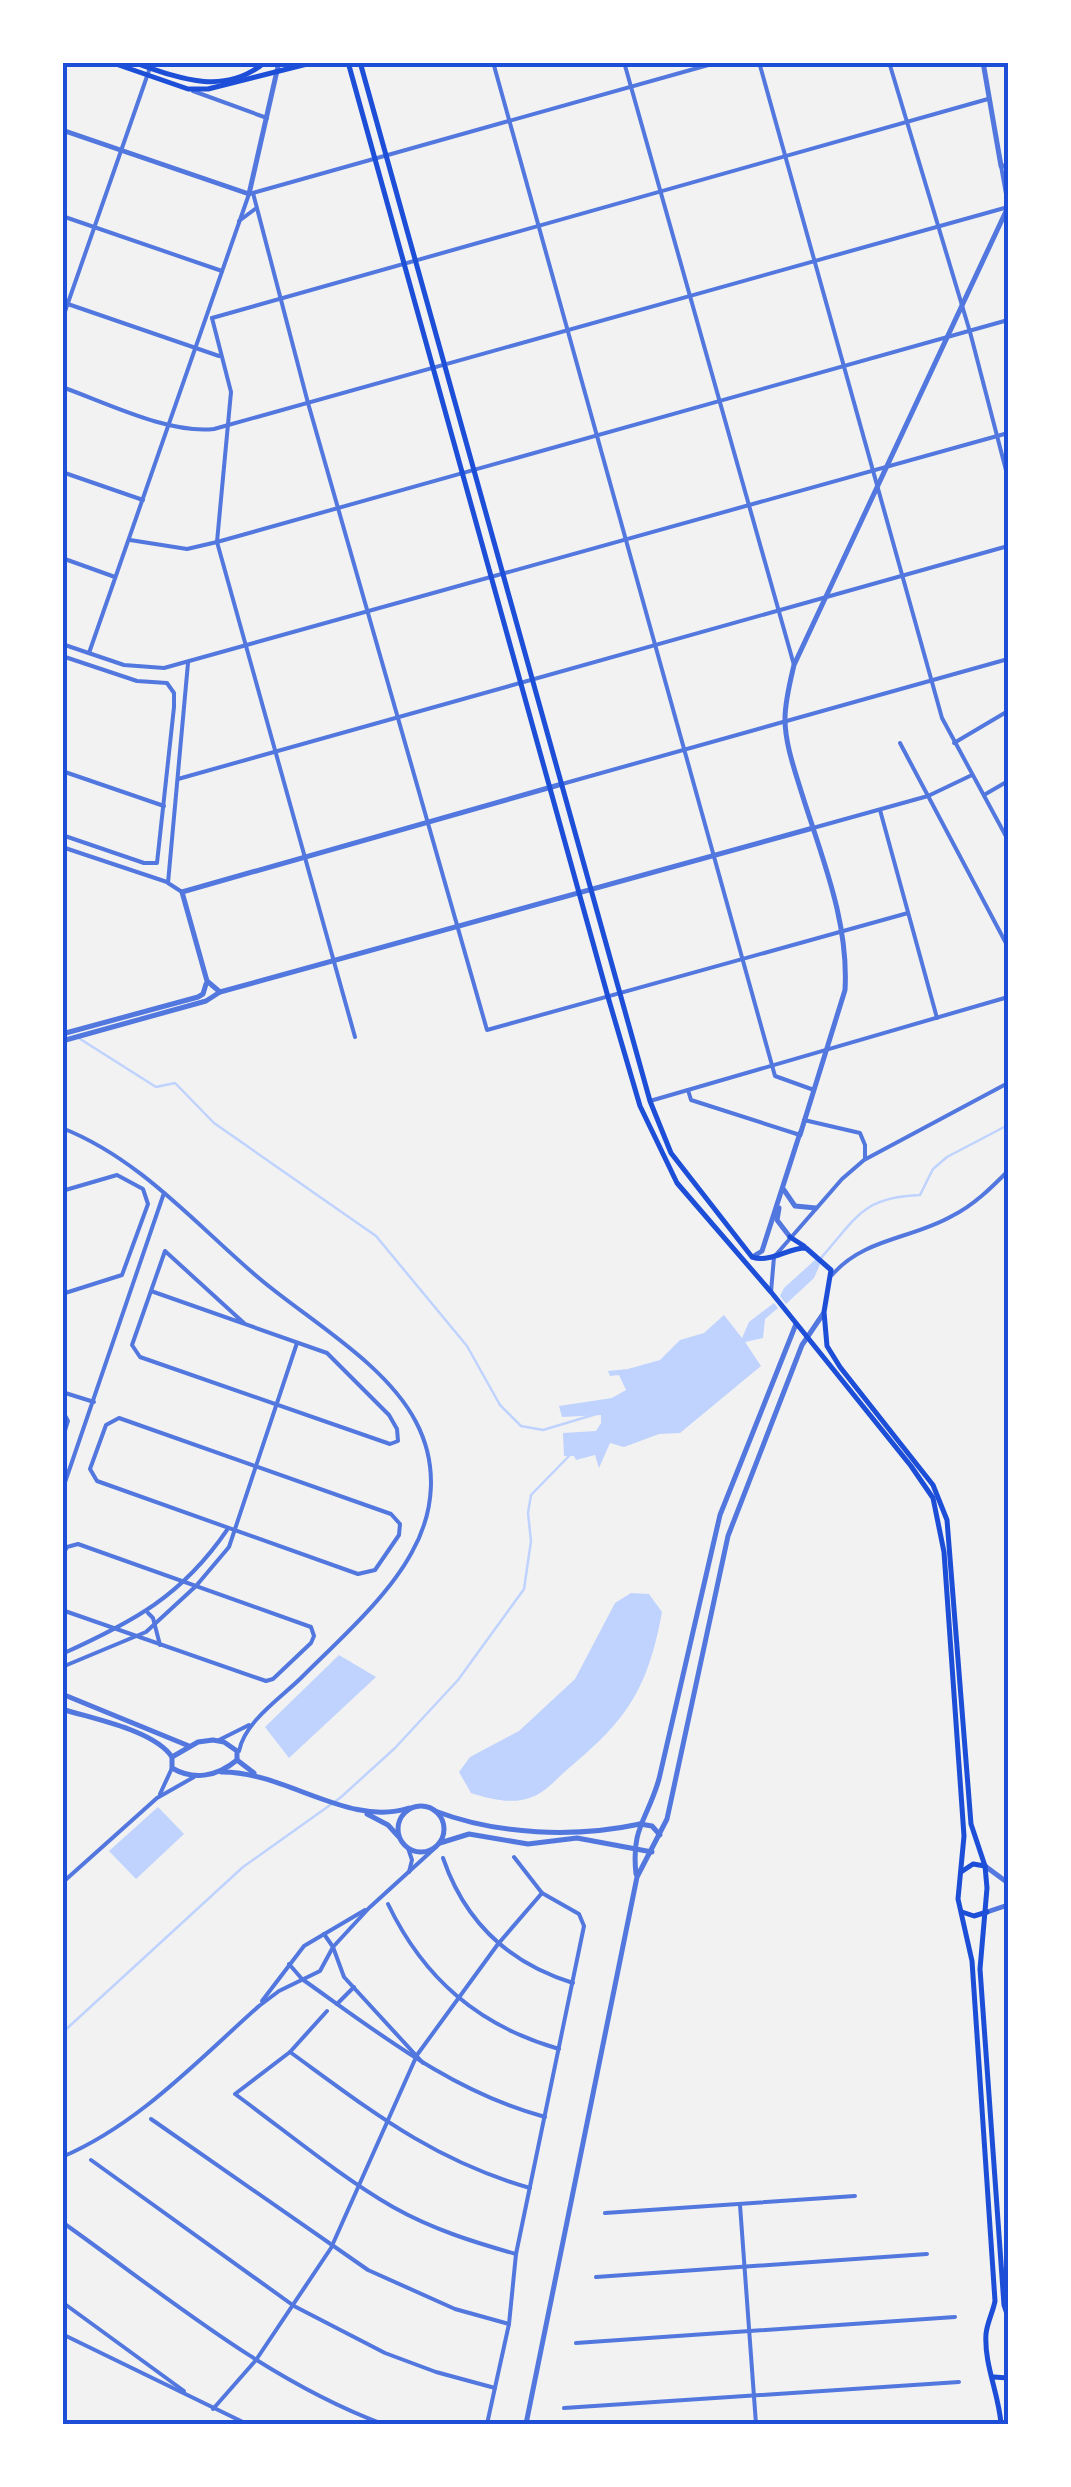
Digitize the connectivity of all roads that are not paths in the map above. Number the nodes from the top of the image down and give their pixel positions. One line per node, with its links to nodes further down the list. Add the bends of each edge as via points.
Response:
1 (110, 62): 15 (main road)
2 (133, 62): 15 (main road)
3 (265, 62): 15 (main road, via 246,76 212,83)
4 (279, 62): 16 (street)
5 (315, 62): 16 (main road)
6 (348, 62): 27 (main road)
7 (360, 62): 25 (main road)
8 (493, 62): 21 (street)
9 (624, 62): 18 (street)
10 (719, 62): 18 (street)
11 (759, 62): 26 (street)
12 (889, 62): 22 (street)
13 (986, 62): 14 (street); 19 (street)
14 (1008, 63)
15 (150, 69): 17 (main road); 24 (street)
16 (277, 73): 17 (main road); 20 (street)
17 (188, 89): 20 (street)
18 (630, 89): 21 (street); 29 (street)
19 (988, 99): 22 (street); 28 (street)
20 (267, 118): 30 (street)
21 (509, 121): 25 (street); 36 (street)
22 (906, 124): 26 (street); 37 (street)
23 (62, 130): 24 (street)
24 (122, 151): 30 (street); 38 (street)
25 (386, 154): 27 (street); 40 (main road)
26 (785, 157): 29 (street); 39 (street)
27 (375, 158): 30 (street); 41 (main road)
28 (1005, 166): 31 (street)
29 (661, 191): 36 (street); 43 (street)
30 (251, 194): 33 (street); 35 (street)
31 (1006, 194)
32 (1008, 207): 37 (street); 46 (street)
33 (256, 209): 35 (street); 44 (street)
34 (62, 216): 38 (street)
35 (239, 221): 42 (street)
36 (538, 226): 40 (street); 50 (street)
37 (936, 226): 39 (street); 46 (street)
38 (95, 227): 42 (street); 45 (street)
39 (815, 261): 43 (street); 56 (street)
40 (416, 262): 41 (street); 55 (main road)
41 (404, 264): 44 (street); 57 (main road)
42 (222, 271): 47 (street)
43 (691, 296): 50 (street); 59 (street)
44 (279, 298): 47 (street); 60 (street)
45 (65, 303): 48 (street); 53 (street)
46 (963, 307): 51 (street); 52 (street)
47 (210, 317): 53 (street); 54 (street)
48 (62, 320)
49 (1008, 320): 51 (street)
50 (568, 330): 55 (street); 64 (street)
51 (970, 332): 52 (street); 65 (street)
52 (949, 338): 56 (street); 66 (street)
53 (196, 348): 54 (street); 61 (street)
54 (221, 356): 62 (street, via 231,392)
55 (444, 365): 57 (street); 67 (main road)
56 (844, 366): 59 (street); 68 (street)
57 (432, 368): 60 (street); 70 (main road)
58 (62, 387): 61 (street)
59 (719, 403): 64 (street); 74 (street)
60 (308, 404): 62 (street); 75 (street)
61 (169, 425): 62 (street, via 194,431); 73 (street)
62 (229, 426): 78 (street)
63 (1008, 433): 65 (street)
64 (597, 436): 67 (street); 77 (street)
65 (997, 436): 66 (street); 71 (street)
66 (890, 465): 68 (street); 72 (street)
67 (473, 470): 70 (street); 81 (main road)
68 (872, 470): 72 (street); 74 (street)
69 (62, 472): 73 (street)
70 (462, 472): 75 (street); 82 (main road)
71 (1008, 478)
72 (877, 491): 84 (street); 85 (street)
73 (143, 500): 76 (street)
74 (750, 504): 77 (street); 86 (street)
75 (339, 507): 78 (street); 87 (street)
76 (130, 540): 78 (street, via 187,549); 83 (street)
77 (626, 540): 81 (street); 89 (street)
78 (217, 542): 90 (street)
79 (1008, 546): 84 (street)
80 (62, 558): 83 (street)
81 (502, 573): 82 (street); 96 (main road)
82 (492, 576): 87 (street); 98 (main road)
83 (116, 577): 91 (street)
84 (901, 578): 85 (street); 97 (street)
85 (828, 598): 86 (street); 95 (street)
86 (778, 611): 89 (street); 95 (street)
87 (368, 612): 90 (street); 100 (street)
88 (62, 644): 91 (street)
89 (656, 645): 96 (street); 104 (street)
90 (245, 648): 94 (street); 105 (street)
91 (89, 653): 94 (street, via 147,670)
92 (62, 656): 114 (street, via 171,686)
93 (1008, 659): 97 (street)
94 (188, 663): 108 (street)
95 (794, 665): 101 (street)
96 (532, 679): 98 (street); 110 (main road)
97 (932, 680): 101 (street); 103 (street)
98 (521, 682): 100 (street); 111 (main road)
99 (1008, 711): 103 (street)
100 (398, 717): 105 (street); 116 (street)
101 (785, 722): 104 (street); 117 (street)
102 (900, 743): 113 (street)
103 (954, 743): 107 (street)
104 (684, 750): 110 (street); 121 (street)
105 (273, 752): 108 (street); 122 (street)
106 (62, 770): 114 (street)
107 (972, 775): 112 (street); 113 (street)
108 (178, 779): 123 (street)
109 (1008, 781): 112 (street)
110 (562, 784): 111 (street); 124 (main road)
111 (550, 788): 116 (street); 126 (main road)
112 (984, 794): 119 (street)
113 (928, 796): 115 (street); 130 (street)
114 (164, 806): 118 (street, via 160,856 152,864)
115 (880, 810): 117 (street); 127 (street)
116 (427, 822): 122 (street); 128 (street)
117 (813, 828): 121 (street); 129 (street)
118 (62, 835)
119 (1008, 840)
120 (62, 847): 123 (street)
121 (714, 855): 124 (street); 132 (street)
122 (303, 856): 125 (street); 131 (street)
123 (168, 883): 125 (street)
124 (590, 889): 126 (street); 135 (main road)
125 (182, 892): 133 (street)
126 (579, 892): 128 (street); 136 (main road)
127 (908, 913): 129 (street); 138 (street)
128 (457, 926): 131 (street); 136 (street, via 486,1030)
129 (844, 932): 132 (street); 141 (street, via 845,990)
130 (1008, 947)
131 (331, 960): 134 (street); 139 (street)
132 (743, 961): 135 (street); 142 (street)
133 (207, 981): 134 (street); 140 (street, via 198,997)
134 (220, 992): 140 (street, via 206,1002)
135 (620, 994): 136 (street); 146 (main road)
136 (608, 997): 163 (main road, via 664,1162)
137 (1008, 998): 138 (street)
138 (937, 1018): 141 (street)
139 (355, 1037)
140 (62, 1038)
141 (826, 1051): 142 (street); 145 (street)
142 (772, 1066): 144 (street); 145 (street, via 775,1076)
143 (1008, 1083): 150 (street)
144 (688, 1090): 146 (street); 149 (street, via 691,1100)
145 (814, 1090): 147 (street)
146 (650, 1101): 159 (main road, via 671,1153)
147 (804, 1120): 149 (street); 150 (street, via 860,1132)
148 (62, 1128): 154 (street, via 88,1138)
149 (800, 1135): 152 (street)
150 (864, 1160): 156 (street)
151 (1008, 1171): 161 (street, via 952,1216 853,1254)
152 (784, 1190): 155 (street); 156 (street, via 795,1206)
153 (62, 1191): 164 (street, via 118,1175 143,1189 148,1204 122,1275)
154 (164, 1194): 171 (street); 193 (street, via 390,1386 416,1422 430,1466 429,1510 400,1572)
155 (780, 1200): 157 (street, via 777,1220); 159 (street, via 762,1251)
156 (816, 1208): 157 (street)
157 (790, 1237): 158 (main road); 160 (street)
158 (809, 1250): 160 (main road); 161 (main road)
159 (752, 1256): 160 (main road)
160 (774, 1257): 163 (street)
161 (832, 1276): 165 (main road)
162 (151, 1291): 166 (street); 166 (street, via 165,1251); 172 (street, via 132,1345 140,1357)
163 (772, 1293): 167 (main road)
164 (62, 1294)
165 (824, 1312): 168 (street); 215 (main road, via 832,1357 918,1462 943,1506 971,1824)
166 (245, 1324): 169 (street)
167 (796, 1324): 168 (main road); 206 (street, via 720,1514 659,1779)
168 (809, 1338): 207 (street, via 728,1536); 216 (main road, via 937,1509 963,1824)
169 (297, 1341): 172 (street); 172 (street, via 334,1359 384,1408 400,1438 390,1444)
170 (62, 1392): 171 (street)
171 (94, 1402): 176 (street)
172 (276, 1404): 175 (street)
173 (62, 1410): 174 (street, via 68,1416)
174 (62, 1440)
175 (254, 1466): 177 (street); 177 (street, via 391,1514 400,1535 370,1573 358,1574); 177 (street, via 119,1418 106,1424 90,1468 97,1481)
176 (62, 1491)
177 (232, 1529): 179 (street); 180 (street, via 229,1547)
178 (62, 1556): 179 (street, via 78,1544)
179 (185, 1582): 180 (street); 182 (street)
180 (196, 1586): 183 (street); 186 (street, via 310,1627 312,1643 270,1680)
181 (62, 1610): 184 (street)
182 (147, 1612): 183 (street); 184 (street)
183 (155, 1622): 185 (street); 186 (street)
184 (117, 1630): 185 (street); 187 (street)
185 (132, 1635): 186 (street); 189 (street)
186 (160, 1644)
187 (76, 1648): 188 (street); 189 (street)
188 (62, 1654)
189 (80, 1658): 190 (street)
190 (62, 1667)
191 (62, 1694): 195 (street)
192 (62, 1709): 196 (street, via 149,1738)
193 (257, 1720): 194 (street); 197 (street)
194 (219, 1740): 195 (street); 197 (street)
195 (189, 1746): 196 (street)
196 (172, 1757): 198 (street)
197 (238, 1758): 199 (street); 200 (street)
198 (172, 1768): 201 (street); 202 (street)
199 (222, 1772): 200 (street); 201 (street)
200 (256, 1775): 204 (street)
201 (198, 1776): 202 (street)
202 (157, 1798): 220 (street)
203 (410, 1808): 204 (street, via 390,1814); 205 (street); 208 (street, via 398,1827)
204 (360, 1810): 208 (street)
205 (435, 1811): 206 (street, via 510,1830 608,1831); 209 (street, via 443,1822)
206 (640, 1824): 207 (street); 211 (street)
207 (660, 1835): 212 (street)
208 (402, 1841): 210 (street)
209 (438, 1845): 210 (street, via 425,1852); 211 (street, via 469,1834 528,1844 577,1838); 217 (street)
210 (408, 1848): 217 (street)
211 (635, 1850): 212 (street); 218 (street)
212 (652, 1852): 218 (street)
213 (514, 1857): 221 (street)
214 (443, 1858): 228 (street, via 462,1902)
215 (985, 1866): 216 (main road); 219 (street); 226 (main road)
216 (960, 1873): 225 (main road)
217 (408, 1874): 224 (street)
218 (637, 1878): 281 (street)
219 (1008, 1882)
220 (62, 1883)
221 (542, 1893): 228 (street); 232 (street, via 584,1921)
222 (388, 1904): 234 (street, via 415,1954)
223 (1008, 1905): 226 (street)
224 (369, 1908): 227 (street); 229 (street)
225 (961, 1912): 226 (main road); 262 (main road, via 972,1960 995,2301)
226 (987, 1912): 260 (main road, via 980,1969)
227 (324, 1934): 229 (street); 230 (street)
228 (498, 1944): 232 (street); 234 (street)
229 (333, 1947): 231 (street, via 320,1970); 233 (street)
230 (289, 1964): 231 (street); 236 (street)
231 (302, 1980): 235 (street); 236 (street)
232 (573, 1983): 238 (street)
233 (354, 1987): 235 (street); 240 (street)
234 (456, 1998): 238 (street, via 503,2029); 240 (street)
235 (337, 2004): 240 (street)
236 (259, 2006): 244 (street, via 128,2122)
237 (327, 2011): 239 (street)
238 (559, 2049): 241 (street)
239 (290, 2052): 243 (street); 246 (street, via 236,2094)
240 (416, 2058): 241 (street, via 477,2094); 243 (street)
241 (545, 2117): 247 (street)
242 (151, 2119): 252 (street)
243 (386, 2122): 246 (street); 247 (street, via 455,2162)
244 (62, 2158)
245 (91, 2160): 258 (street)
246 (359, 2186): 252 (street); 253 (street, via 434,2227)
247 (530, 2188): 253 (street)
248 (854, 2196): 249 (street)
249 (740, 2204): 250 (street); 255 (street)
250 (605, 2213)
251 (62, 2222): 267 (street)
252 (331, 2248): 258 (street); 261 (street, via 411,2291)
253 (516, 2254): 261 (street)
254 (927, 2254): 255 (street)
255 (744, 2267): 256 (street); 263 (street)
256 (596, 2277)
257 (62, 2302): 266 (street)
258 (294, 2306): 267 (street); 272 (street, via 385,2353)
259 (955, 2317): 263 (street)
260 (1008, 2318): 262 (main road)
261 (509, 2324): 272 (street)
262 (988, 2324): 269 (main road)
263 (750, 2331): 265 (street); 275 (street)
264 (62, 2334): 268 (street)
265 (576, 2343)
266 (125, 2347): 268 (street); 274 (street)
267 (256, 2360): 276 (street); 279 (street)
268 (115, 2361): 274 (street)
269 (992, 2376): 270 (main road); 283 (main road)
270 (1008, 2378)
271 (960, 2382): 275 (street)
272 (495, 2388): 280 (street)
273 (1008, 2392): 283 (main road)
274 (190, 2396): 276 (street)
275 (754, 2396): 277 (street); 282 (street)
276 (213, 2408): 278 (street)
277 (564, 2408)
278 (247, 2424)
279 (384, 2424)
280 (487, 2424)
281 (526, 2424)
282 (756, 2424)
283 (1004, 2424)

